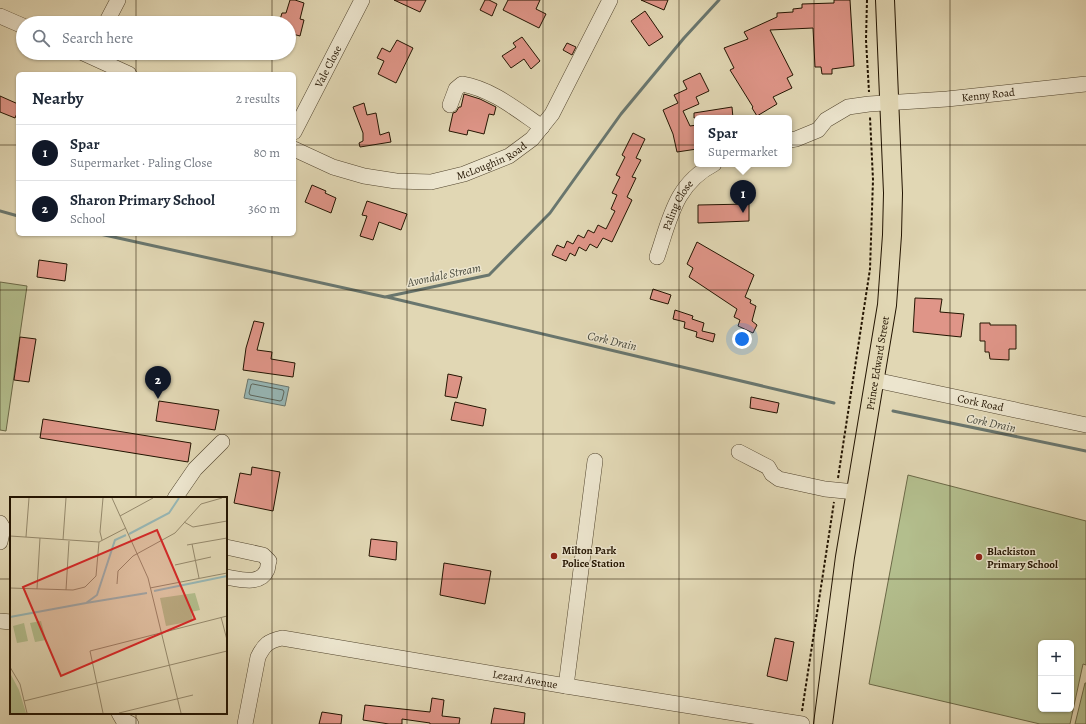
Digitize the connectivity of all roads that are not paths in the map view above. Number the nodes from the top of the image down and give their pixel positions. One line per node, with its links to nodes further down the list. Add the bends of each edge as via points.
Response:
1 (118, 0): 6 (street)
2 (362, 0): 14 (street, Vale Close)
3 (610, 0): 13 (street, McLoughin Road, via 552,114)
4 (885, 0): 11 (main road, Prince Edward Street)
5 (0, 16): 7 (street)
6 (110, 16)
7 (16, 23)
8 (100, 60): 9 (street)
9 (125, 72)
10 (1086, 84): 11 (street, Kenny Road)
11 (890, 103): 15 (street, via 848,107 826,120 818,130); 19 (main road, Prince Edward Street, via 892,235 887,305)
12 (450, 105): 13 (street, via 456,89 462,84 476,86)
13 (542, 127): 16 (street, McLoughin Road, via 532,139 509,156 464,174 431,182 396,181 364,176 333,167)
14 (296, 128)
15 (792, 140)
16 (296, 150)
17 (708, 167): 18 (street, Paling Close, via 688,184 677,200)
18 (657, 257)
19 (875, 380): 20 (street, Cork Road); 24 (main road, Prince Edward Street)
20 (1086, 424)
21 (222, 442): 25 (street, via 195,469)
22 (739, 452): 24 (street, via 768,467 779,479)
23 (595, 461): 32 (street)
24 (855, 492): 37 (main road, Prince Edward Street)
25 (177, 497)
26 (0, 523): 27 (street, via 3,528)
27 (0, 542)
28 (227, 547): 29 (street, via 263,555 269,561 262,577 249,581)
29 (227, 577)
30 (0, 621): 31 (street)
31 (10, 622)
32 (566, 686): 35 (street, Lezard Avenue, via 282,638 271,640 262,648 258,657); 36 (street, Lezard Avenue)
33 (120, 714): 34 (street, via 123,720)
34 (131, 724)
35 (245, 724)
36 (801, 724)
37 (822, 724)

